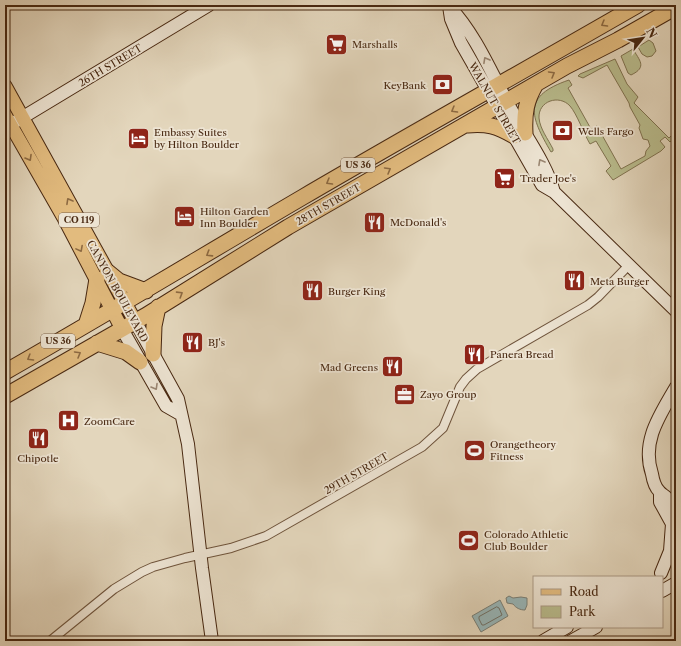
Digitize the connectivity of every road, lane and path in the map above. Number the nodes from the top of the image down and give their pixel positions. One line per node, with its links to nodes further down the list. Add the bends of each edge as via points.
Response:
1 (209, 5): 9 (street, 26TH STREET)
2 (449, 5): 7 (street, WALNUT STREET, via 455,32)
3 (638, 5): 7 (highway, 28TH STREET / US 36, one-way to 7)
4 (676, 7): 5 (highway, 28TH STREET / US 36, one-way to 4)
5 (536, 84): 8 (highway, 28TH STREET / US 36); 12 (highway, via 526,104)
6 (5, 86): 9 (main road, CANYON BOULEVARD / CO 119)
7 (493, 88): 8 (street, WALNUT STREET); 15 (highway, 28TH STREET / US 36, one-way to 15)
8 (502, 104): 11 (highway, 28TH STREET / US 36); 12 (street, WALNUT STREET)
9 (22, 117): 10 (street, 26TH STREET); 14 (main road, CANYON BOULEVARD / CO 119, one-way to 9)
10 (7, 122): 14 (main road, CANYON BOULEVARD / CO 119, one-way to 14)
11 (464, 125): 12 (highway, via 492,125); 17 (highway, 28TH STREET / US 36, one-way to 11, via 283,230)
12 (519, 135): 13 (street, WALNUT STREET, via 548,174 554,192)
13 (628, 265): 18 (street, WALNUT STREET); 29 (street, 29TH STREET, via 588,306 477,369 460,388 443,428 422,447 266,536)
14 (102, 276): 15 (highway, CO 119); 16 (main road, CANYON BOULEVARD); 19 (highway)
15 (146, 291): 16 (highway, 28TH STREET / US 36)
16 (118, 307): 19 (highway, 28TH STREET / US 36); 20 (main road, CANYON BOULEVARD)
17 (158, 308): 20 (highway, 28TH STREET / US 36); 22 (highway, via 154,326)
18 (676, 311)
19 (86, 325): 24 (highway, 28TH STREET / US 36, one-way to 24)
20 (129, 325): 21 (highway, 28TH STREET / US 36); 22 (street, CANYON BOULEVARD); 23 (street, CANYON BOULEVARD)
21 (97, 344): 23 (highway, via 126,352); 26 (highway, 28TH STREET / US 36, one-way to 21)
22 (153, 354): 27 (street, CANYON BOULEVARD, via 178,399)
23 (140, 362): 27 (street, CANYON BOULEVARD, one-way to 27, via 166,406)
24 (5, 372)
25 (676, 388): 28 (street, via 658,418 648,447 652,476 659,492 667,498)
26 (5, 396)
27 (180, 414): 29 (street, CANYON BOULEVARD, via 188,444)
28 (675, 523): 31 (street, via 670,551)
29 (200, 555): 36 (street, 29TH STREET, via 153,567 132,577); 37 (street, CANYON BOULEVARD)
30 (676, 564): 31 (street)
31 (658, 575)
32 (676, 583): 33 (street)
33 (663, 590)
34 (565, 628): 38 (street)
35 (594, 628): 39 (street)
36 (50, 641)
37 (212, 641)
38 (543, 641)
39 (571, 641)

